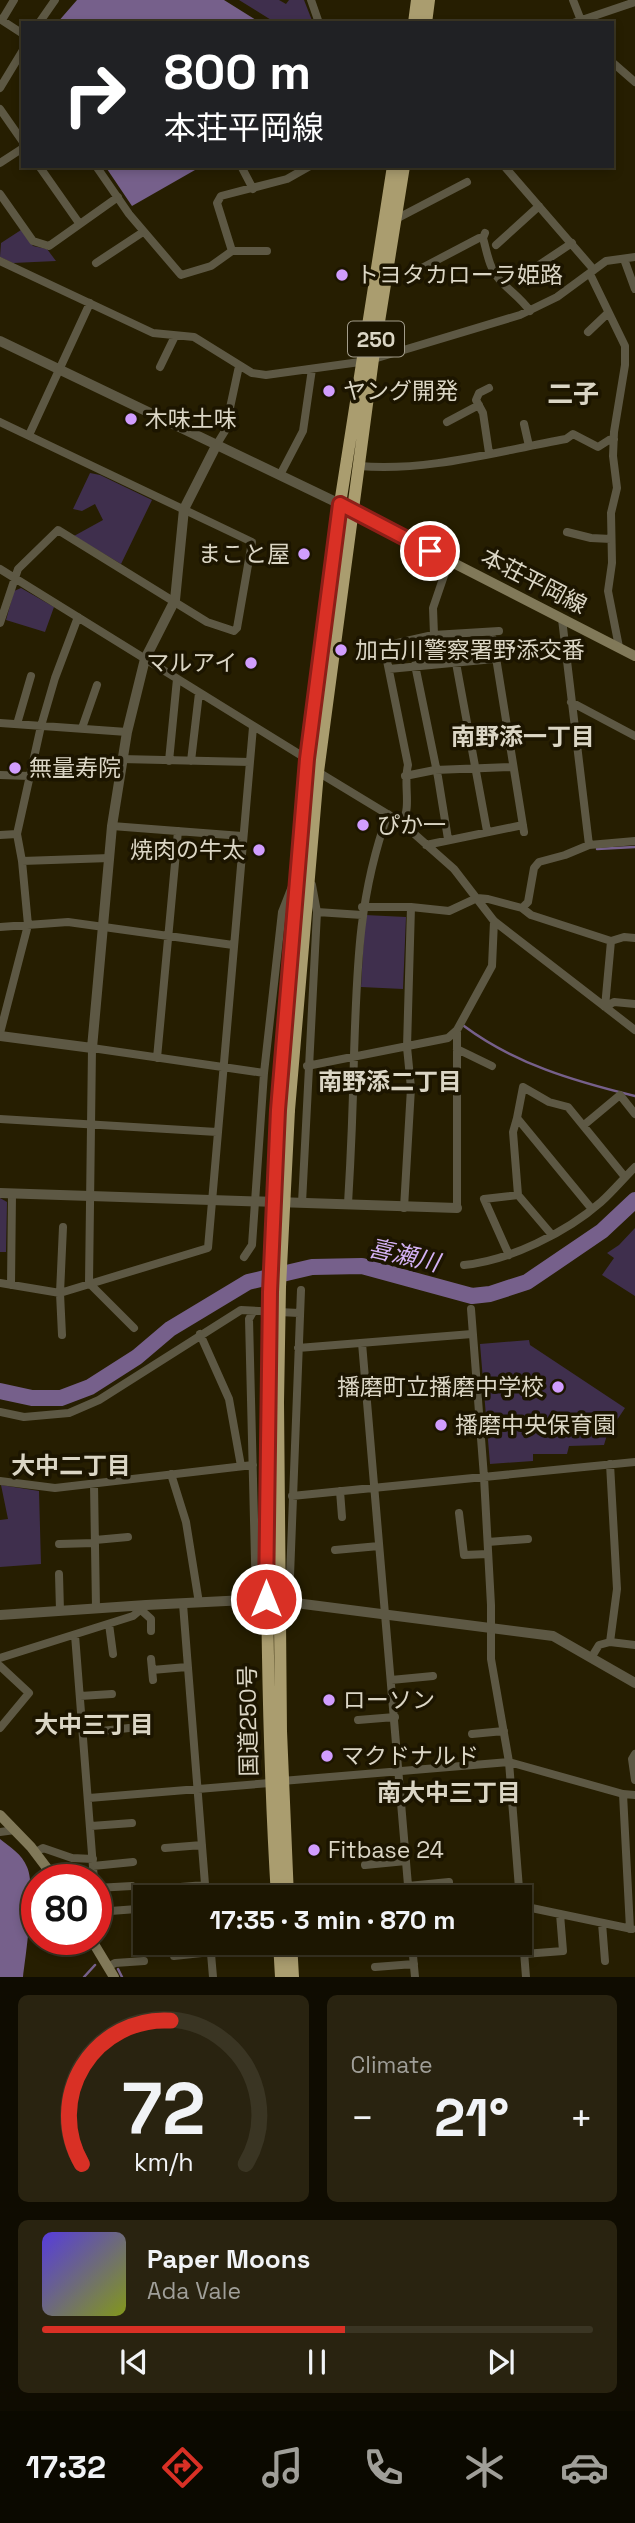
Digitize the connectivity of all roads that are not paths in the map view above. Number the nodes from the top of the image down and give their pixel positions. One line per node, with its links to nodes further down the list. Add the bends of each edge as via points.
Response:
1 (14, 0): 8 (street)
2 (55, 0): 9 (street)
3 (311, 0): 10 (street)
4 (417, 0): 11 (highway)
5 (429, 0): 12 (highway)
6 (573, 0): 13 (street)
7 (635, 2): 14 (street)
8 (1, 20): 15 (street)
9 (40, 21)
10 (318, 21)
11 (414, 21)
12 (426, 21)
13 (578, 21)
14 (581, 21)
15 (21, 33)
16 (21, 56): 19 (street)
17 (614, 64): 18 (street)
18 (635, 82)
19 (0, 88)
20 (0, 109): 21 (street)
21 (21, 139)
22 (21, 149): 23 (street)
23 (0, 163)
24 (41, 168): 37 (street)
25 (97, 168): 34 (street)
26 (242, 168): 32 (street)
27 (306, 168): 32 (street)
28 (393, 168): 57 (highway, 国道250号 / 250)
29 (404, 168): 36 (highway, 国道250号 / 250)
30 (506, 168): 35 (street)
31 (467, 182): 36 (street)
32 (253, 189): 41 (street, via 221,196 217,203)
33 (0, 194): 37 (street, via 33,241 49,246)
34 (118, 197): 37 (street); 38 (street)
35 (539, 206): 39 (street); 40 (street)
36 (396, 219): 57 (highway, 国道250号 / 250)
37 (79, 223)
38 (143, 232): 41 (street, via 181,275 211,266); 46 (street)
39 (572, 243): 48 (street); 49 (street)
40 (496, 245)
41 (232, 251): 42 (street)
42 (267, 251)
43 (635, 257): 44 (street)
44 (624, 259): 48 (street, via 606,261); 50 (street)
45 (0, 261): 51 (street)
46 (96, 262)
47 (420, 269): 52 (street, via 484,235 492,269)
48 (592, 272): 52 (street); 53 (street)
49 (524, 275)
50 (635, 289)
51 (90, 303): 55 (street, via 153,333); 60 (street)
52 (530, 311): 57 (street)
53 (608, 313): 54 (street); 70 (street, via 625,346)
54 (588, 332)
55 (175, 336): 58 (street, via 194,337); 59 (street)
56 (0, 341): 60 (street)
57 (368, 360): 61 (street); 74 (highway, 国道250号 / 250); 76 (highway, 国道250号 / 250)
58 (239, 366): 61 (street, via 266,375); 71 (street, via 225,431)
59 (160, 367)
60 (59, 369): 68 (street); 71 (street)
61 (312, 369): 75 (street, via 303,431)
62 (488, 388): 63 (street, via 479,393)
63 (479, 405): 65 (street); 73 (street)
64 (0, 422): 68 (street)
65 (447, 422)
66 (524, 424): 72 (street)
67 (570, 425): 69 (street)
68 (29, 435): 77 (street)
69 (573, 435): 70 (street, via 598,447); 72 (street)
70 (614, 439): 80 (street, via 617,488)
71 (216, 444): 75 (street); 77 (street)
72 (529, 446): 73 (street)
73 (489, 453): 74 (street, via 440,463)
74 (359, 466): 78 (highway, 国道250号 / 250)
75 (280, 475): 76 (street)
76 (340, 504): 78 (main road, 本荘平岡線); 110 (highway, 国道250号 / 250)
77 (184, 509): 84 (street); 84 (street, via 252,542 234,631 206,622)
78 (354, 512): 81 (main road, 本荘平岡線); 118 (highway, 国道250号 / 250)
79 (567, 532): 80 (street)
80 (611, 539): 91 (street, via 608,591)
81 (449, 561): 86 (main road, 本荘平岡線); 89 (street, via 433,608)
82 (0, 569): 83 (street)
83 (14, 577): 84 (street, via 58,530); 85 (street); 87 (street)
84 (174, 600): 93 (street)
85 (78, 617): 93 (street); 105 (street)
86 (562, 618): 91 (main road, 本荘平岡線); 102 (street)
87 (0, 623)
88 (499, 632): 89 (street)
89 (435, 635): 97 (street, via 384,646)
90 (493, 639): 94 (street)
91 (619, 647): 92 (main road, 本荘平岡線)
92 (635, 656)
93 (145, 659): 99 (street); 108 (street)
94 (494, 659): 95 (street); 116 (street)
95 (456, 663): 96 (street); 115 (street)
96 (415, 665): 97 (street); 117 (street)
97 (389, 669): 121 (street, via 408,765)
98 (31, 676): 104 (street)
99 (177, 679): 101 (street); 112 (street)
100 (97, 685): 107 (street)
101 (198, 692): 106 (street); 113 (street)
102 (571, 702): 109 (street); 133 (street)
103 (0, 723): 104 (street)
104 (17, 724): 105 (street)
105 (41, 726): 107 (street); 120 (street)
106 (253, 727): 110 (street); 114 (street)
107 (82, 729): 108 (street)
108 (127, 732): 111 (street)
109 (635, 736)
110 (307, 759): 118 (street); 137 (highway, 国道250号 / 250)
111 (121, 760): 112 (street); 124 (street)
112 (169, 761): 113 (street)
113 (191, 761): 114 (street)
114 (250, 762): 129 (street)
115 (475, 767): 116 (street); 117 (street); 126 (street)
116 (513, 767): 126 (street, via 524,829)
117 (435, 770): 121 (street); 130 (street)
118 (318, 772): 122 (street); 136 (highway, 国道250号 / 250)
119 (0, 775): 120 (street)
120 (30, 776): 127 (street)
121 (405, 776): 123 (street, via 407,815)
122 (388, 814): 123 (street); 141 (street)
123 (402, 823): 132 (street)
124 (112, 826): 125 (street); 134 (street)
125 (178, 831): 129 (street); 147 (street)
126 (487, 831): 130 (street)
127 (17, 834): 128 (street); 135 (street)
128 (0, 835)
129 (242, 836): 150 (street)
130 (448, 839): 132 (street)
131 (635, 841): 133 (street)
132 (426, 845): 138 (street)
133 (589, 845): 140 (street, via 539,862 528,902)
134 (110, 858): 135 (street); 146 (street)
135 (22, 861): 144 (street)
136 (309, 867): 142 (street); 165 (highway, 国道250号 / 250)
137 (296, 878): 164 (street, via 282,912); 165 (highway, 国道250号 / 250)
138 (477, 898): 139 (street, via 449,911); 140 (street); 143 (street)
139 (411, 907): 141 (street); 156 (street)
140 (522, 908): 149 (street)
141 (362, 911): 142 (street); 159 (street)
142 (317, 912): 161 (street)
143 (494, 920): 152 (street); 153 (street, via 492,967)
144 (28, 925): 145 (street); 146 (street, via 68,922); 155 (street)
145 (0, 927)
146 (101, 927): 147 (street); 157 (street)
147 (168, 936): 150 (street); 160 (street)
148 (635, 937): 149 (street)
149 (611, 941): 152 (street)
150 (233, 945): 163 (street)
151 (635, 1004): 152 (street, via 614,1002)
152 (605, 1007): 154 (street)
153 (457, 1030): 156 (street, via 448,1038); 158 (street)
154 (635, 1030)
155 (0, 1034): 157 (street)
156 (407, 1047): 159 (street); 182 (street, via 411,1088)
157 (92, 1048): 160 (street); 169 (street)
158 (457, 1049): 162 (street); 183 (street)
159 (354, 1056): 161 (street); 181 (street)
160 (157, 1058): 163 (street)
161 (307, 1066): 180 (street)
162 (492, 1066)
163 (223, 1067): 164 (street); 171 (street)
164 (264, 1073): 179 (street)
165 (284, 1110): 204 (highway, 国道250号 / 250, bridge)
166 (635, 1114): 170 (street, via 620,1095)
167 (517, 1118): 170 (street, via 523,1087 568,1107); 177 (street, via 513,1132); 184 (street)
168 (0, 1119): 169 (street)
169 (91, 1125): 171 (street); 176 (street)
170 (584, 1125): 173 (street)
171 (217, 1132): 178 (street)
172 (635, 1167): 173 (street)
173 (625, 1177): 184 (street)
174 (0, 1193): 175 (street)
175 (12, 1194): 176 (street); 192 (street)
176 (90, 1195): 178 (street); 191 (street)
177 (518, 1195): 186 (street); 187 (street, via 484,1199)
178 (211, 1199): 179 (street); 191 (street, via 208,1248)
179 (255, 1201): 180 (street); 188 (street, via 252,1245)
180 (302, 1203): 181 (street)
181 (348, 1204): 182 (street)
182 (404, 1208): 183 (street)
183 (457, 1208)
184 (592, 1208): 186 (street)
185 (63, 1227): 194 (street)
186 (552, 1235): 187 (street)
187 (509, 1255): 189 (street)
188 (244, 1257)
189 (464, 1265)
190 (0, 1283): 192 (street)
191 (89, 1283): 194 (street); 198 (street)
192 (11, 1285): 194 (street)
193 (301, 1290): 197 (street)
194 (60, 1293): 201 (street)
195 (471, 1309): 200 (street)
196 (253, 1312): 197 (street); 199 (street, via 241,1310); 208 (street, via 249,1319)
197 (299, 1313): 203 (street)
198 (134, 1328)
199 (200, 1334): 205 (street, via 99,1400 69,1413 24,1417); 209 (street, via 229,1399)
200 (472, 1334): 202 (street); 211 (street)
201 (62, 1335)
202 (362, 1343): 203 (street); 214 (street)
203 (298, 1348): 216 (street)
204 (272, 1402): 228 (highway, 国道250号 / 250); 229 (highway, 国道250号 / 250)
205 (0, 1412)
206 (635, 1462): 207 (street)
207 (610, 1464): 211 (street); 241 (street, via 617,1589)
208 (253, 1465): 209 (street); 228 (street)
209 (241, 1466): 210 (street)
210 (171, 1475): 213 (street); 230 (street, via 186,1522)
211 (484, 1477): 214 (street); 222 (street)
212 (0, 1481): 213 (street, via 55,1488)
213 (94, 1484): 221 (street)
214 (374, 1488): 215 (street); 224 (street)
215 (340, 1492): 216 (street); 218 (street)
216 (292, 1496): 229 (street)
217 (459, 1513): 226 (street, via 455,1525 464,1555)
218 (342, 1517)
219 (128, 1536): 221 (street)
220 (528, 1539): 222 (street)
221 (95, 1542): 223 (street); 233 (street)
222 (488, 1542): 226 (street)
223 (59, 1544)
224 (379, 1546): 225 (street); 235 (street)
225 (335, 1550)
226 (488, 1554): 238 (street)
227 (59, 1574): 234 (street)
228 (261, 1600): 229 (street); 230 (street); 267 (highway, 国道250号 / 250)
229 (285, 1601): 235 (street); 267 (highway, 国道250号 / 250)
230 (199, 1603): 231 (street)
231 (183, 1604): 232 (street); 248 (street)
232 (143, 1607): 233 (street); 237 (street, via 133,1616); 239 (street, via 151,1619)
233 (96, 1608): 234 (street)
234 (60, 1611): 236 (street)
235 (385, 1614): 238 (street); 251 (street)
236 (0, 1615)
237 (109, 1624): 240 (street); 243 (street)
238 (491, 1626): 245 (street, via 553,1636); 260 (street, via 491,1659)
239 (151, 1631)
240 (75, 1635): 244 (street); 255 (street)
241 (610, 1642): 242 (street); 245 (street, via 599,1645)
242 (635, 1646)
243 (113, 1654)
244 (0, 1658)
245 (591, 1658): 253 (street)
246 (151, 1659): 249 (street)
247 (0, 1666): 258 (street, via 29,1693)
248 (187, 1667): 249 (street); 268 (street)
249 (152, 1670): 252 (street)
250 (433, 1676): 251 (street)
251 (391, 1679): 256 (street)
252 (153, 1680)
253 (635, 1682)
254 (112, 1694): 255 (street)
255 (80, 1696): 261 (street)
256 (395, 1717): 257 (street); 265 (street)
257 (358, 1720)
258 (2, 1723)
259 (129, 1728): 261 (street)
260 (504, 1731): 262 (street); 264 (street)
261 (83, 1733): 271 (street)
262 (472, 1734)
263 (635, 1754): 266 (street)
264 (509, 1762): 265 (street); 269 (street); 291 (street)
265 (400, 1771): 267 (street); 280 (street)
266 (635, 1780)
267 (276, 1782): 268 (street); 287 (highway, 国道250号 / 250); 288 (highway, 国道250号 / 250)
268 (197, 1788): 271 (street); 277 (street)
269 (623, 1794): 270 (street); 299 (street)
270 (635, 1795)
271 (89, 1798): 274 (street)
272 (0, 1815): 275 (main road)
273 (132, 1823): 274 (street)
274 (91, 1826): 282 (street)
275 (15, 1830): 276 (street); 279 (main road)
276 (0, 1832)
277 (202, 1845): 278 (street); 286 (street)
278 (166, 1847)
279 (36, 1853): 282 (street, via 43,1848); 283 (main road)
280 (406, 1861): 284 (street); 289 (street)
281 (133, 1862): 282 (street)
282 (93, 1863)
283 (44, 1864)
284 (365, 1865)
285 (449, 1882): 290 (street)
286 (205, 1885)
287 (277, 1885)
288 (287, 1885)
289 (408, 1885)
290 (418, 1885)
291 (520, 1885)
292 (132, 1886): 293 (street)
293 (112, 1887)
294 (532, 1908): 297 (street)
295 (133, 1909): 296 (street)
296 (112, 1910)
297 (560, 1914): 298 (street); 300 (street, via 563,1951)
298 (603, 1923): 299 (street); 310 (street)
299 (633, 1929)
300 (532, 1953)
301 (101, 1955): 313 (main road)
302 (178, 1955): 308 (street)
303 (211, 1955): 314 (street)
304 (280, 1955): 315 (highway)
305 (292, 1955): 316 (highway)
306 (413, 1955): 311 (street)
307 (524, 1955): 318 (street)
308 (174, 1956)
309 (144, 1961): 313 (street, via 115,1963)
310 (605, 1961)
311 (414, 1964): 312 (street); 317 (street)
312 (375, 1967)
313 (111, 1972)
314 (213, 1977)
315 (281, 1977)
316 (293, 1977)
317 (415, 1977)
318 (526, 1977)

